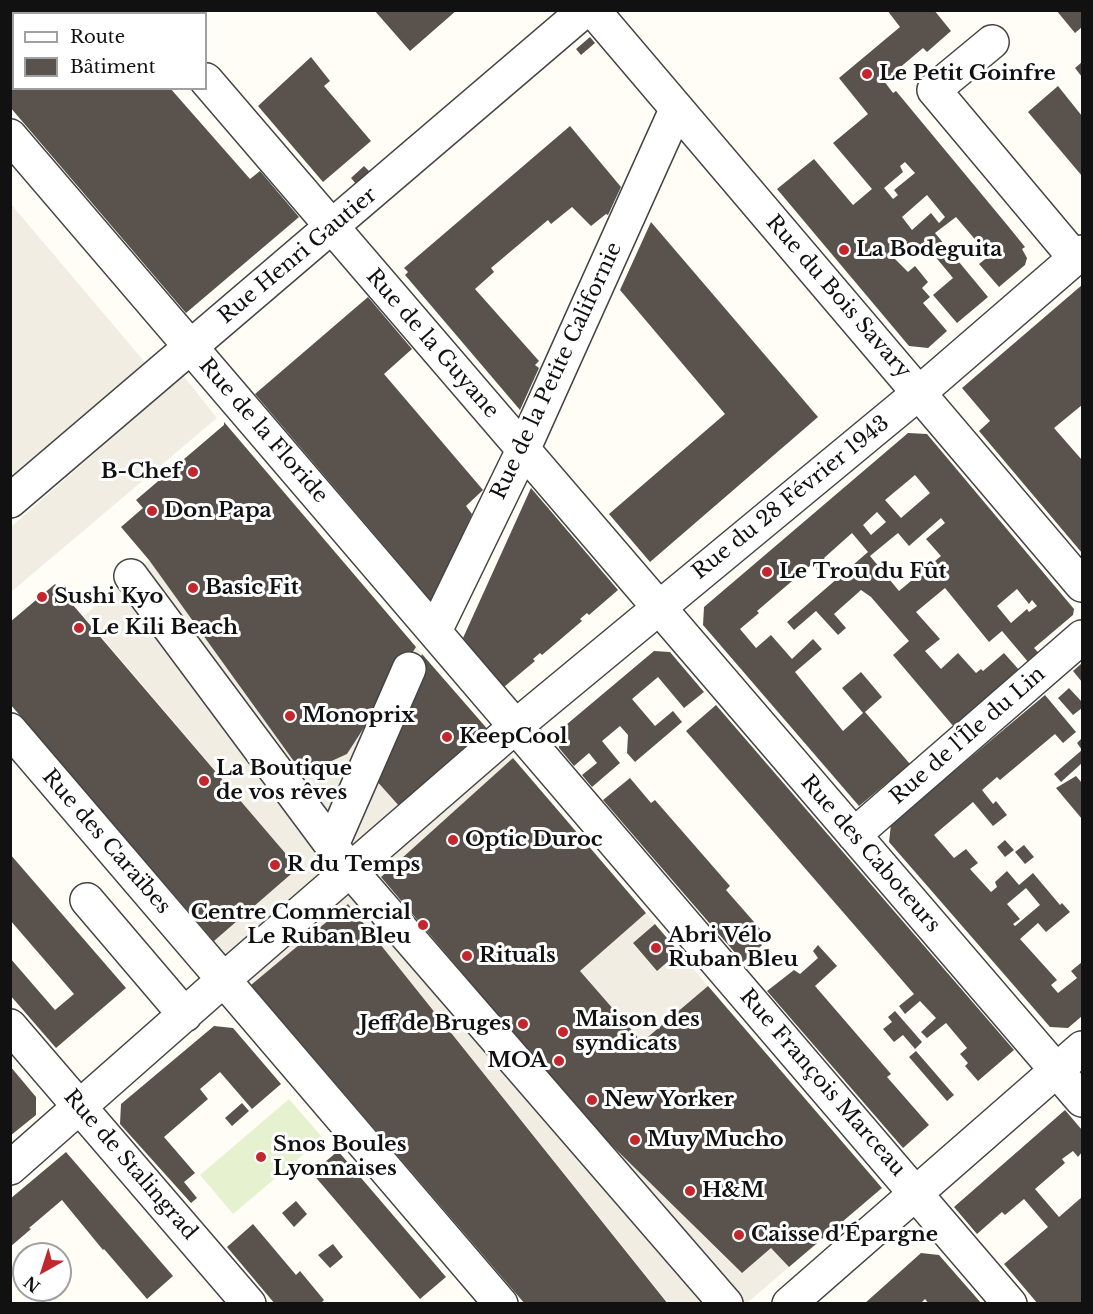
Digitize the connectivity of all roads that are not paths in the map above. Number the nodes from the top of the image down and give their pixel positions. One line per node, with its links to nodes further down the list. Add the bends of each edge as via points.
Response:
1 (585, 10): 7 (street, Rue Henri Gautier)
2 (593, 10): 5 (street, Rue du Bois Savary)
3 (992, 42): 8 (street, via 934,90)
4 (207, 81): 7 (street, Rue de la Guyane)
5 (676, 110): 10 (street, Rue du Bois Savary); 11 (street, Rue de la Petite Californie)
6 (10, 136): 9 (street, Rue de la Floride)
7 (332, 227): 9 (street, Rue Henri Gautier); 11 (street, Rue de la Guyane)
8 (1079, 255): 10 (street, Rue du 28 Février 1943)
9 (192, 347): 12 (street, Rue Henri Gautier, via 33,473); 16 (street, Rue de la Floride)
10 (920, 392): 14 (street, Rue du Bois Savary); 15 (street, Rue du 28 Février 1943)
11 (523, 450): 15 (street, Rue de la Guyane); 16 (street, Rue de la Petite Californie)
12 (10, 501)
13 (130, 576): 22 (street)
14 (1083, 585)
15 (658, 607): 20 (street, Rue du 28 Février 1943); 21 (street, Rue des Caboteurs)
16 (435, 631): 20 (street, Rue de la Floride)
17 (1083, 637): 21 (street, Rue de l'Île du Lin)
18 (409, 669): 22 (street)
19 (10, 730): 24 (street, Rue des Caraïbes)
20 (507, 734): 22 (street, Rue du 28 Février 1943); 32 (street, Rue François Marceau)
21 (854, 835): 28 (street, Rue des Caboteurs)
22 (341, 857): 24 (street, Rue du 28 Février 1943); 35 (street)
23 (87, 900): 25 (street)
24 (231, 974): 25 (street, Rue du 28 Février 1943); 34 (street, Rue des Caraïbes)
25 (185, 1015): 30 (street, Rue du 28 Février 1943)
26 (10, 1026): 30 (street, Rue de Stalingrad)
27 (1083, 1048): 28 (street)
28 (1057, 1071): 29 (street, Rue des Caboteurs); 32 (street)
29 (1083, 1101)
30 (80, 1108): 31 (street, Rue du 28 Février 1943); 33 (street, Rue de Stalingrad)
31 (10, 1168)
32 (917, 1194): 36 (street); 37 (street, Rue François Marceau)
33 (249, 1304)
34 (501, 1304)
35 (726, 1304)
36 (789, 1304)
37 (1010, 1304)

